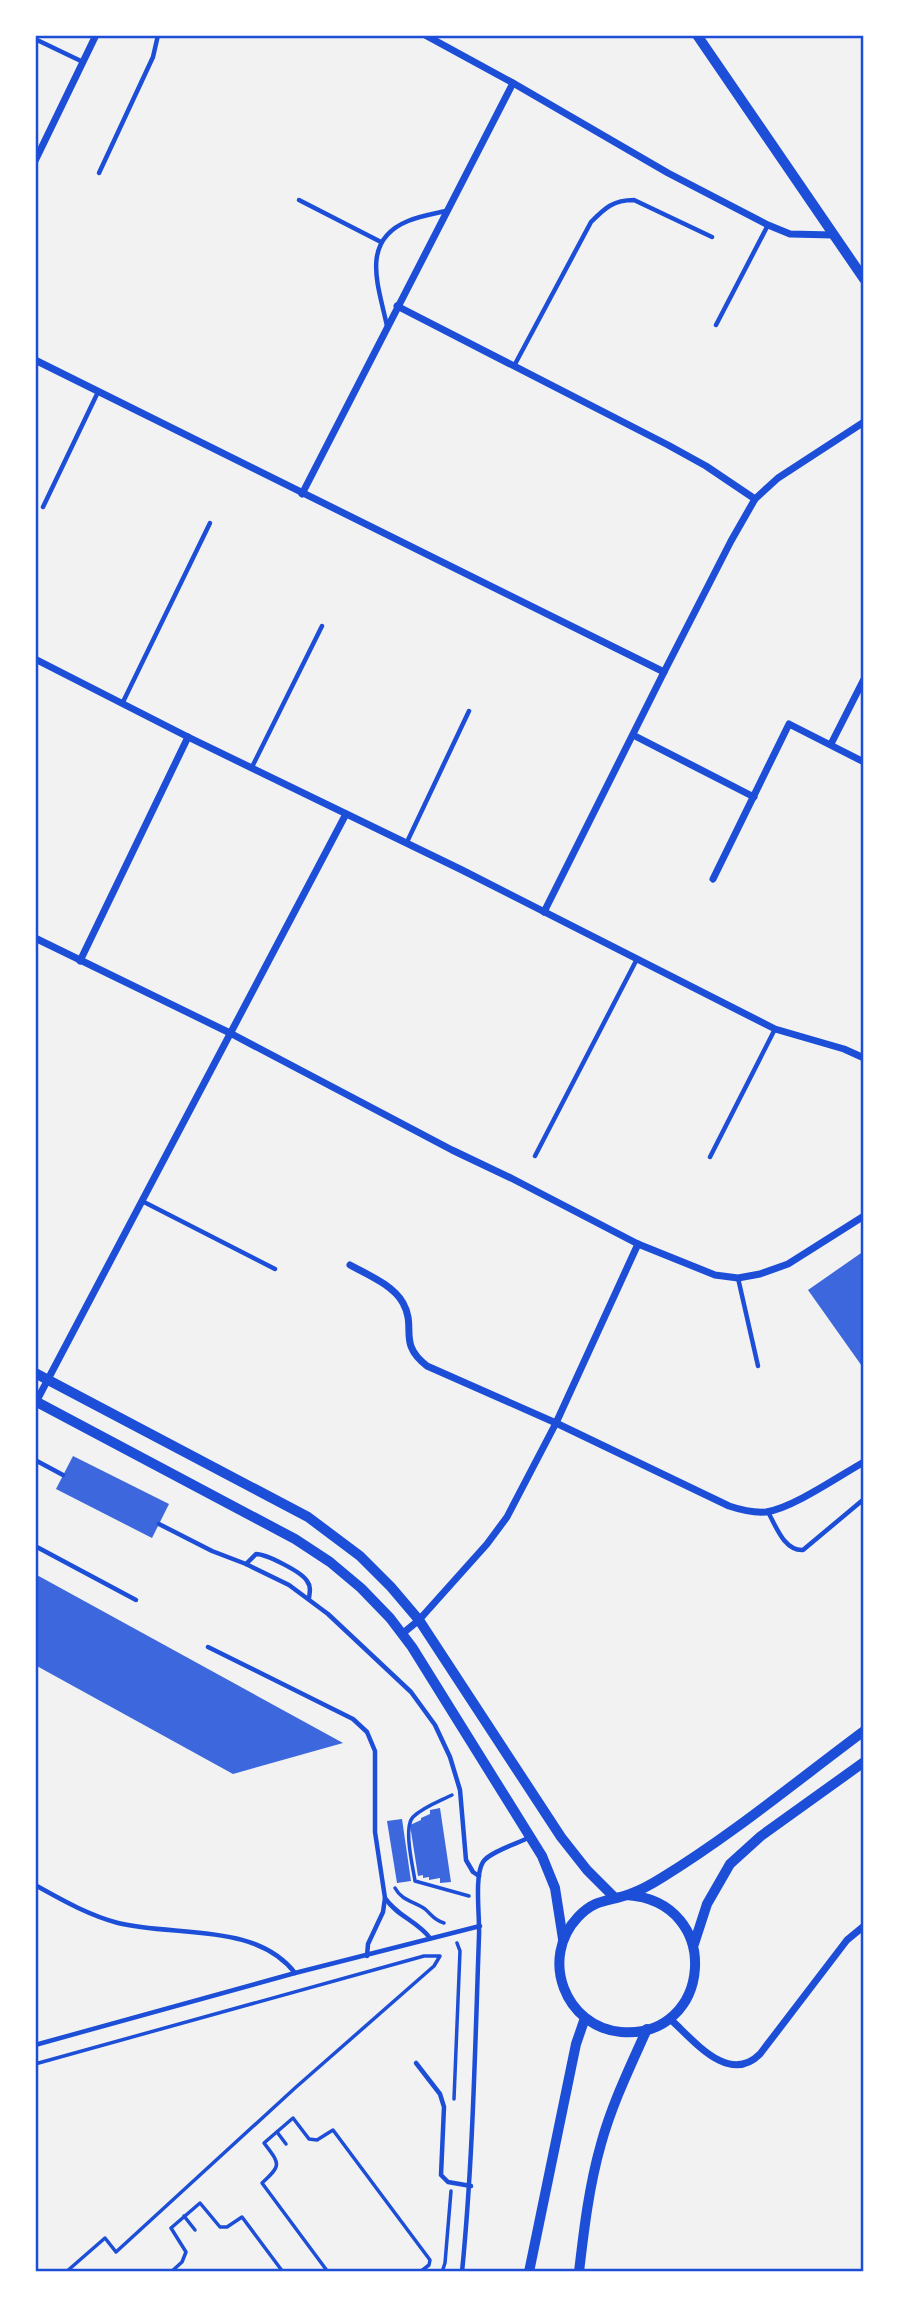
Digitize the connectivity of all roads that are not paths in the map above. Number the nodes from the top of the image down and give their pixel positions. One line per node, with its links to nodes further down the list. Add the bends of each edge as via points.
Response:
1 (96, 35): 6 (street)
2 (158, 35): 9 (lane, via 153,57)
3 (425, 35): 7 (street)
4 (697, 35): 13 (street)
5 (35, 39): 6 (lane)
6 (83, 62): 8 (street)
7 (513, 83): 11 (street); 12 (street)
8 (35, 161)
9 (99, 173)
10 (299, 200): 15 (lane)
11 (446, 211): 15 (lane, via 409,220); 17 (street)
12 (768, 225): 13 (street, via 790,234); 18 (lane)
13 (833, 235): 16 (street)
14 (712, 237): 21 (lane, via 634,200 607,205 591,222)
15 (381, 242): 19 (lane, via 376,273)
16 (864, 279)
17 (397, 306): 19 (street); 21 (street)
18 (716, 325)
19 (387, 326): 24 (street)
20 (35, 360): 22 (street)
21 (514, 366): 25 (street, via 706,466)
22 (99, 392): 24 (street); 26 (lane)
23 (864, 422): 25 (street, via 778,478)
24 (302, 494): 30 (street)
25 (755, 499): 30 (street)
26 (43, 507)
27 (210, 523): 32 (lane)
28 (322, 626): 38 (lane)
29 (35, 659): 32 (street)
30 (664, 672): 34 (street)
31 (864, 680): 36 (street)
32 (121, 704): 35 (street)
33 (469, 711): 41 (lane)
34 (633, 735): 39 (street); 43 (street)
35 (188, 737): 38 (street); 46 (street)
36 (831, 744): 37 (street); 39 (street, via 789,723)
37 (864, 762)
38 (251, 768): 40 (street)
39 (754, 797): 42 (street)
40 (346, 814): 41 (street); 48 (street)
41 (407, 842): 43 (street)
42 (713, 879)
43 (544, 912): 45 (street)
44 (35, 938): 46 (street)
45 (638, 958): 47 (street); 50 (lane)
46 (80, 961): 48 (street)
47 (775, 1029): 49 (street); 51 (lane)
48 (230, 1033): 52 (street); 54 (street)
49 (864, 1058)
50 (535, 1156)
51 (710, 1157)
52 (141, 1200): 56 (lane); 60 (street)
53 (864, 1216): 57 (street, via 788,1264)
54 (638, 1244): 57 (street, via 715,1275); 62 (street)
55 (350, 1265): 62 (street, via 398,1295 405,1306 409,1345 415,1357)
56 (275, 1269)
57 (738, 1278): 58 (lane)
58 (758, 1367)
59 (35, 1373): 60 (street)
60 (47, 1380): 61 (street); 73 (street, via 308,1517 360,1556)
61 (35, 1401): 74 (street, via 313,1550 361,1588)
62 (556, 1423): 67 (street, via 729,1506); 73 (street, via 506,1517)
63 (35, 1460): 65 (lane)
64 (864, 1462): 67 (street)
65 (63, 1475)
66 (864, 1499): 67 (lane, via 803,1550 790,1547)
67 (768, 1512)
68 (159, 1524): 70 (lane)
69 (35, 1546): 72 (lane)
70 (246, 1564): 71 (lane); 71 (lane, via 256,1554 265,1555 305,1578)
71 (309, 1598): 79 (lane, via 424,1708 443,1741 460,1790 466,1860)
72 (136, 1600)
73 (419, 1620): 74 (street); 82 (street, via 561,1837)
74 (402, 1633): 78 (street)
75 (208, 1647): 83 (lane, via 353,1718 367,1732 376,1756 375,1832)
76 (864, 1731): 81 (street, via 690,1859)
77 (864, 1762): 88 (street, via 761,1836 730,1864)
78 (531, 1837): 79 (lane, via 489,1856); 87 (street, via 555,1888)
79 (480, 1876): 84 (lane)
80 (35, 1885): 90 (lane, via 116,1922 243,1941 275,1954)
81 (627, 1895): 82 (street); 88 (street, via 652,1900 673,1913)
82 (614, 1897): 87 (street, via 583,1911)
83 (385, 1898): 86 (lane); 89 (lane)
84 (480, 1926): 86 (lane); 96 (lane)
85 (864, 1926): 92 (street, via 846,1940 749,2063 720,2062)
86 (430, 1938): 89 (lane)
87 (563, 1939): 91 (street, via 561,1982 570,2002)
88 (693, 1944): 92 (street, via 694,1979 685,2001)
89 (367, 1956): 90 (lane)
90 (295, 1973): 94 (lane)
91 (585, 2018): 93 (street, via 615,2031); 98 (street)
92 (669, 2018): 93 (street)
93 (648, 2029): 99 (street, via 601,2143 588,2196)
94 (35, 2045)
95 (416, 2063): 96 (lane, via 443,2102 441,2172 451,2183)
96 (471, 2186): 97 (lane)
97 (462, 2272)
98 (529, 2272)
99 (579, 2272)

